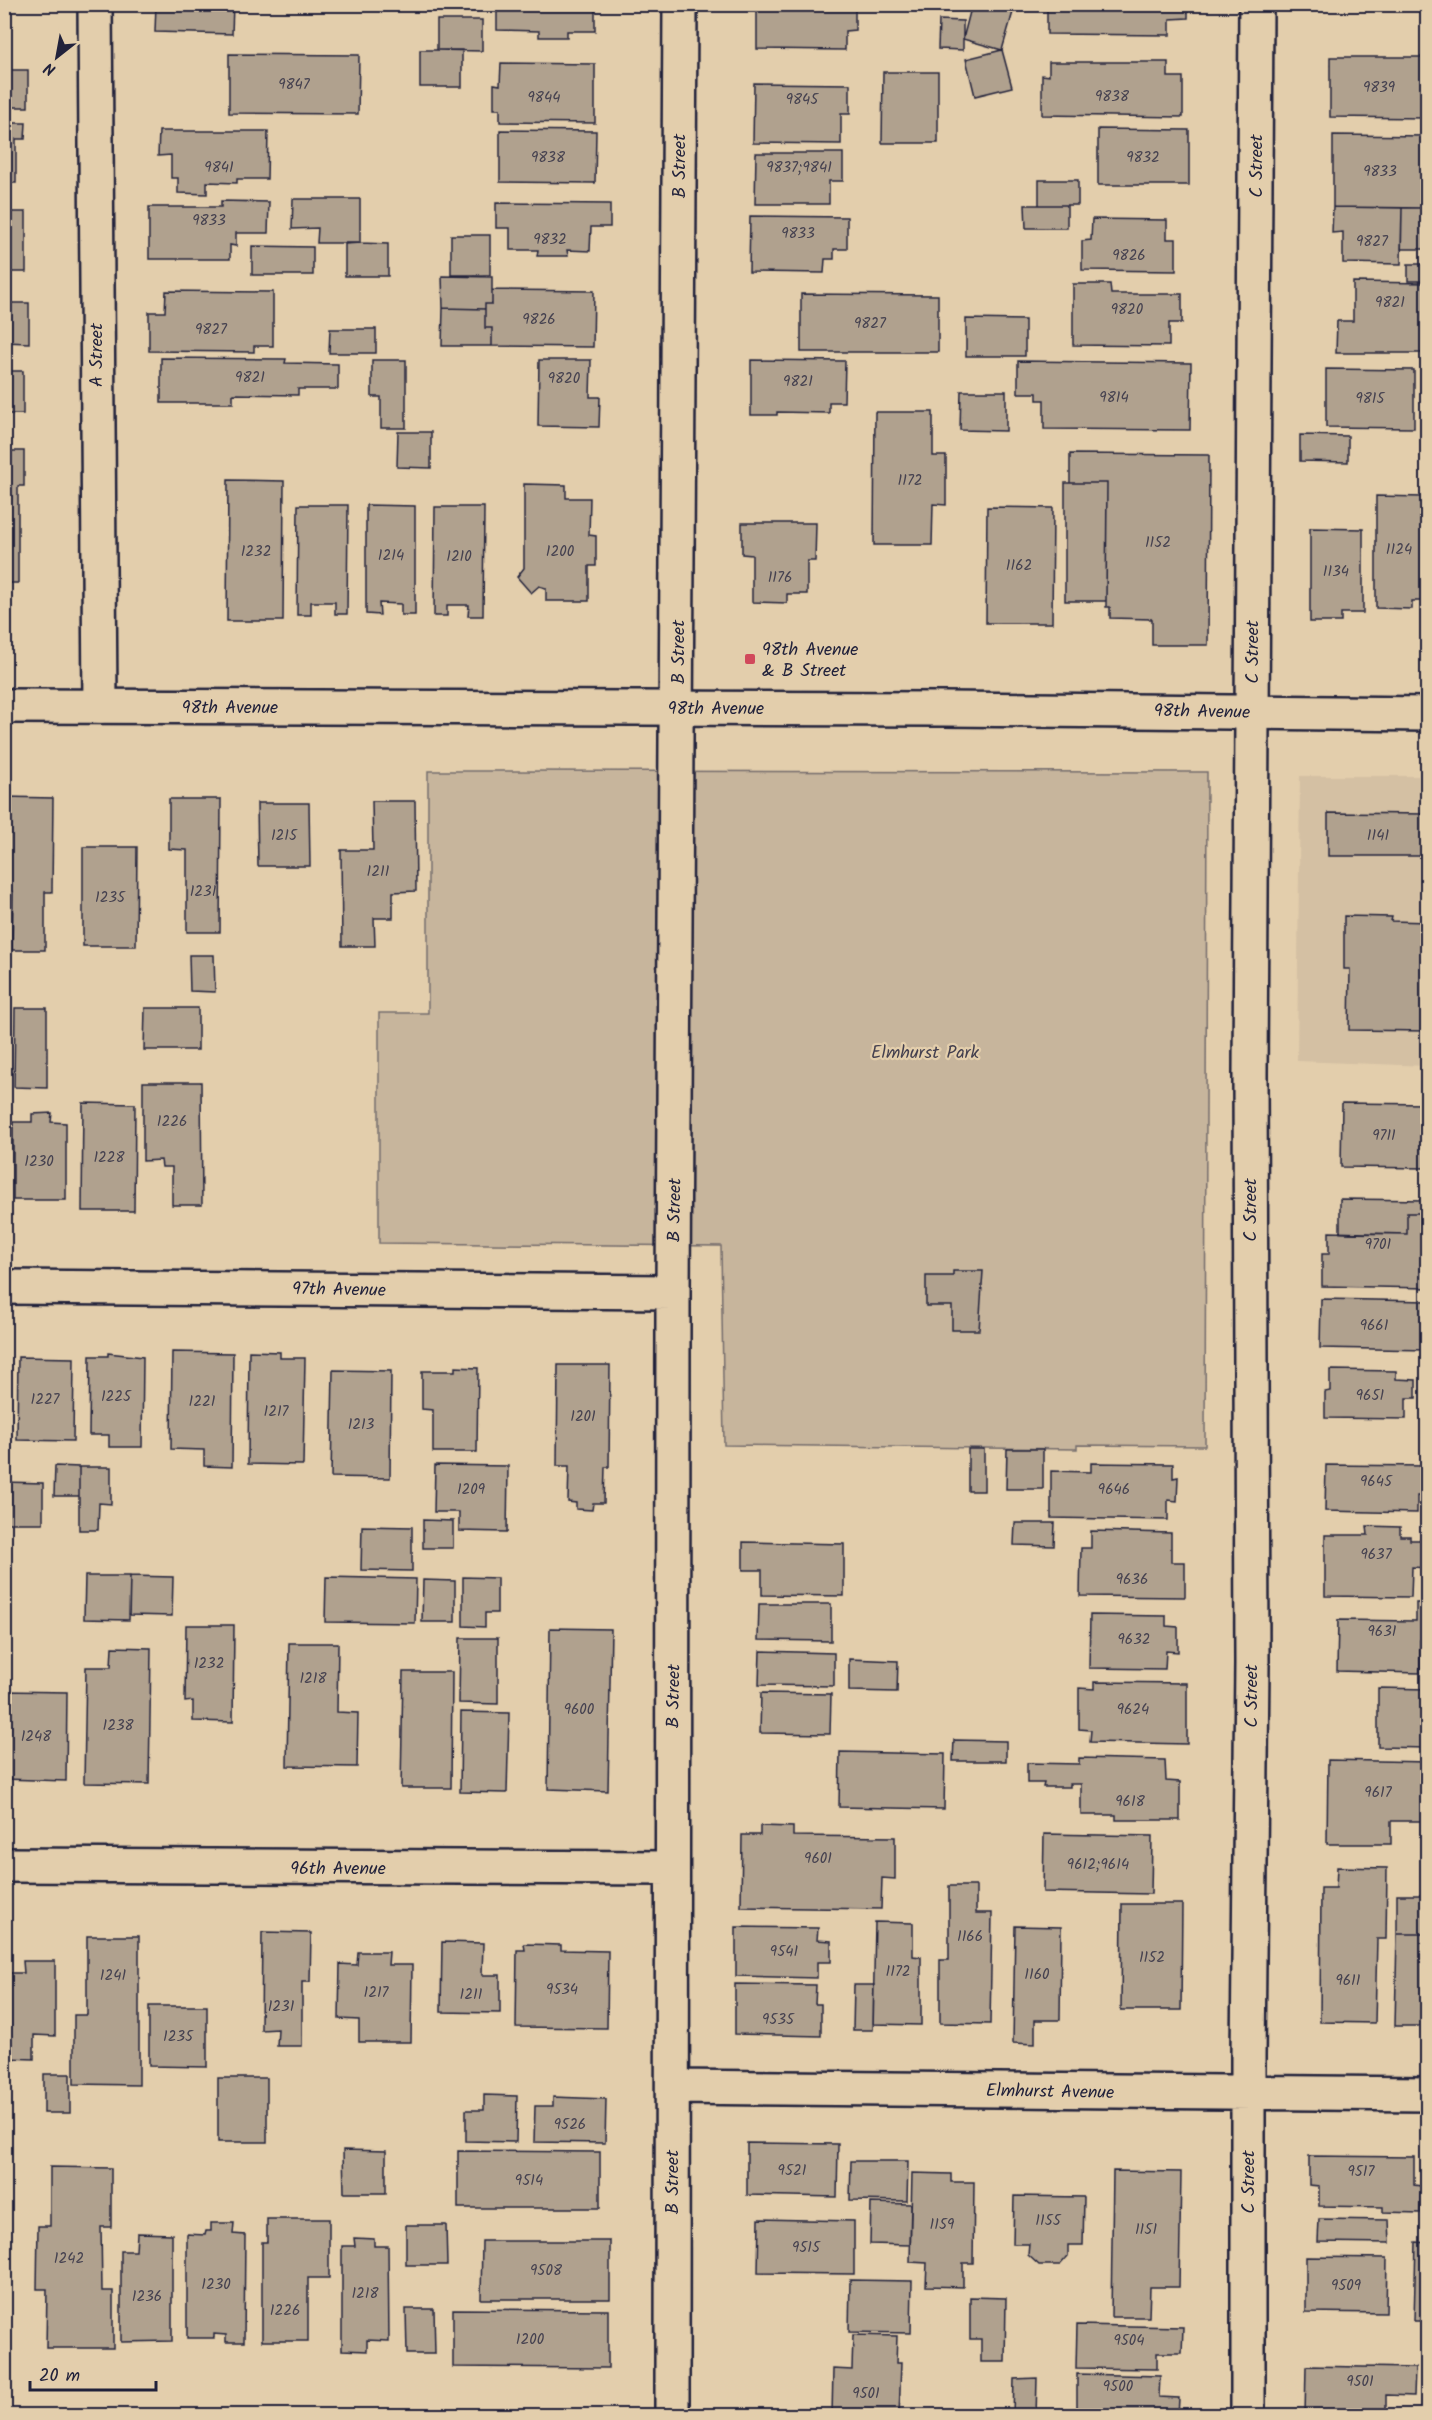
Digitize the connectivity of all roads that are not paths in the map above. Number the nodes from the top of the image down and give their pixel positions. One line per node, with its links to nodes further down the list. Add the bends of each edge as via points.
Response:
1 (95, 4): 5 (street, A Street)
2 (680, 4): 6 (street, B Street)
3 (1256, 4): 7 (street, C Street)
4 (4, 706): 5 (street, 98th Avenue)
5 (100, 706): 6 (street, 98th Avenue)
6 (678, 708): 7 (street, 98th Avenue); 10 (street, B Street)
7 (1252, 712): 8 (street, 98th Avenue); 14 (street, C Street)
8 (1428, 714)
9 (4, 1287): 10 (street, 97th Avenue)
10 (673, 1292): 12 (street, B Street)
11 (4, 1865): 12 (street, 96th Avenue)
12 (671, 1868): 13 (street, B Street)
13 (673, 2087): 14 (street, Elmhurst Avenue); 16 (street, B Street)
14 (1248, 2093): 15 (street, Elmhurst Avenue); 17 (street, C Street)
15 (1428, 2094)
16 (672, 2415)
17 (1248, 2415)

